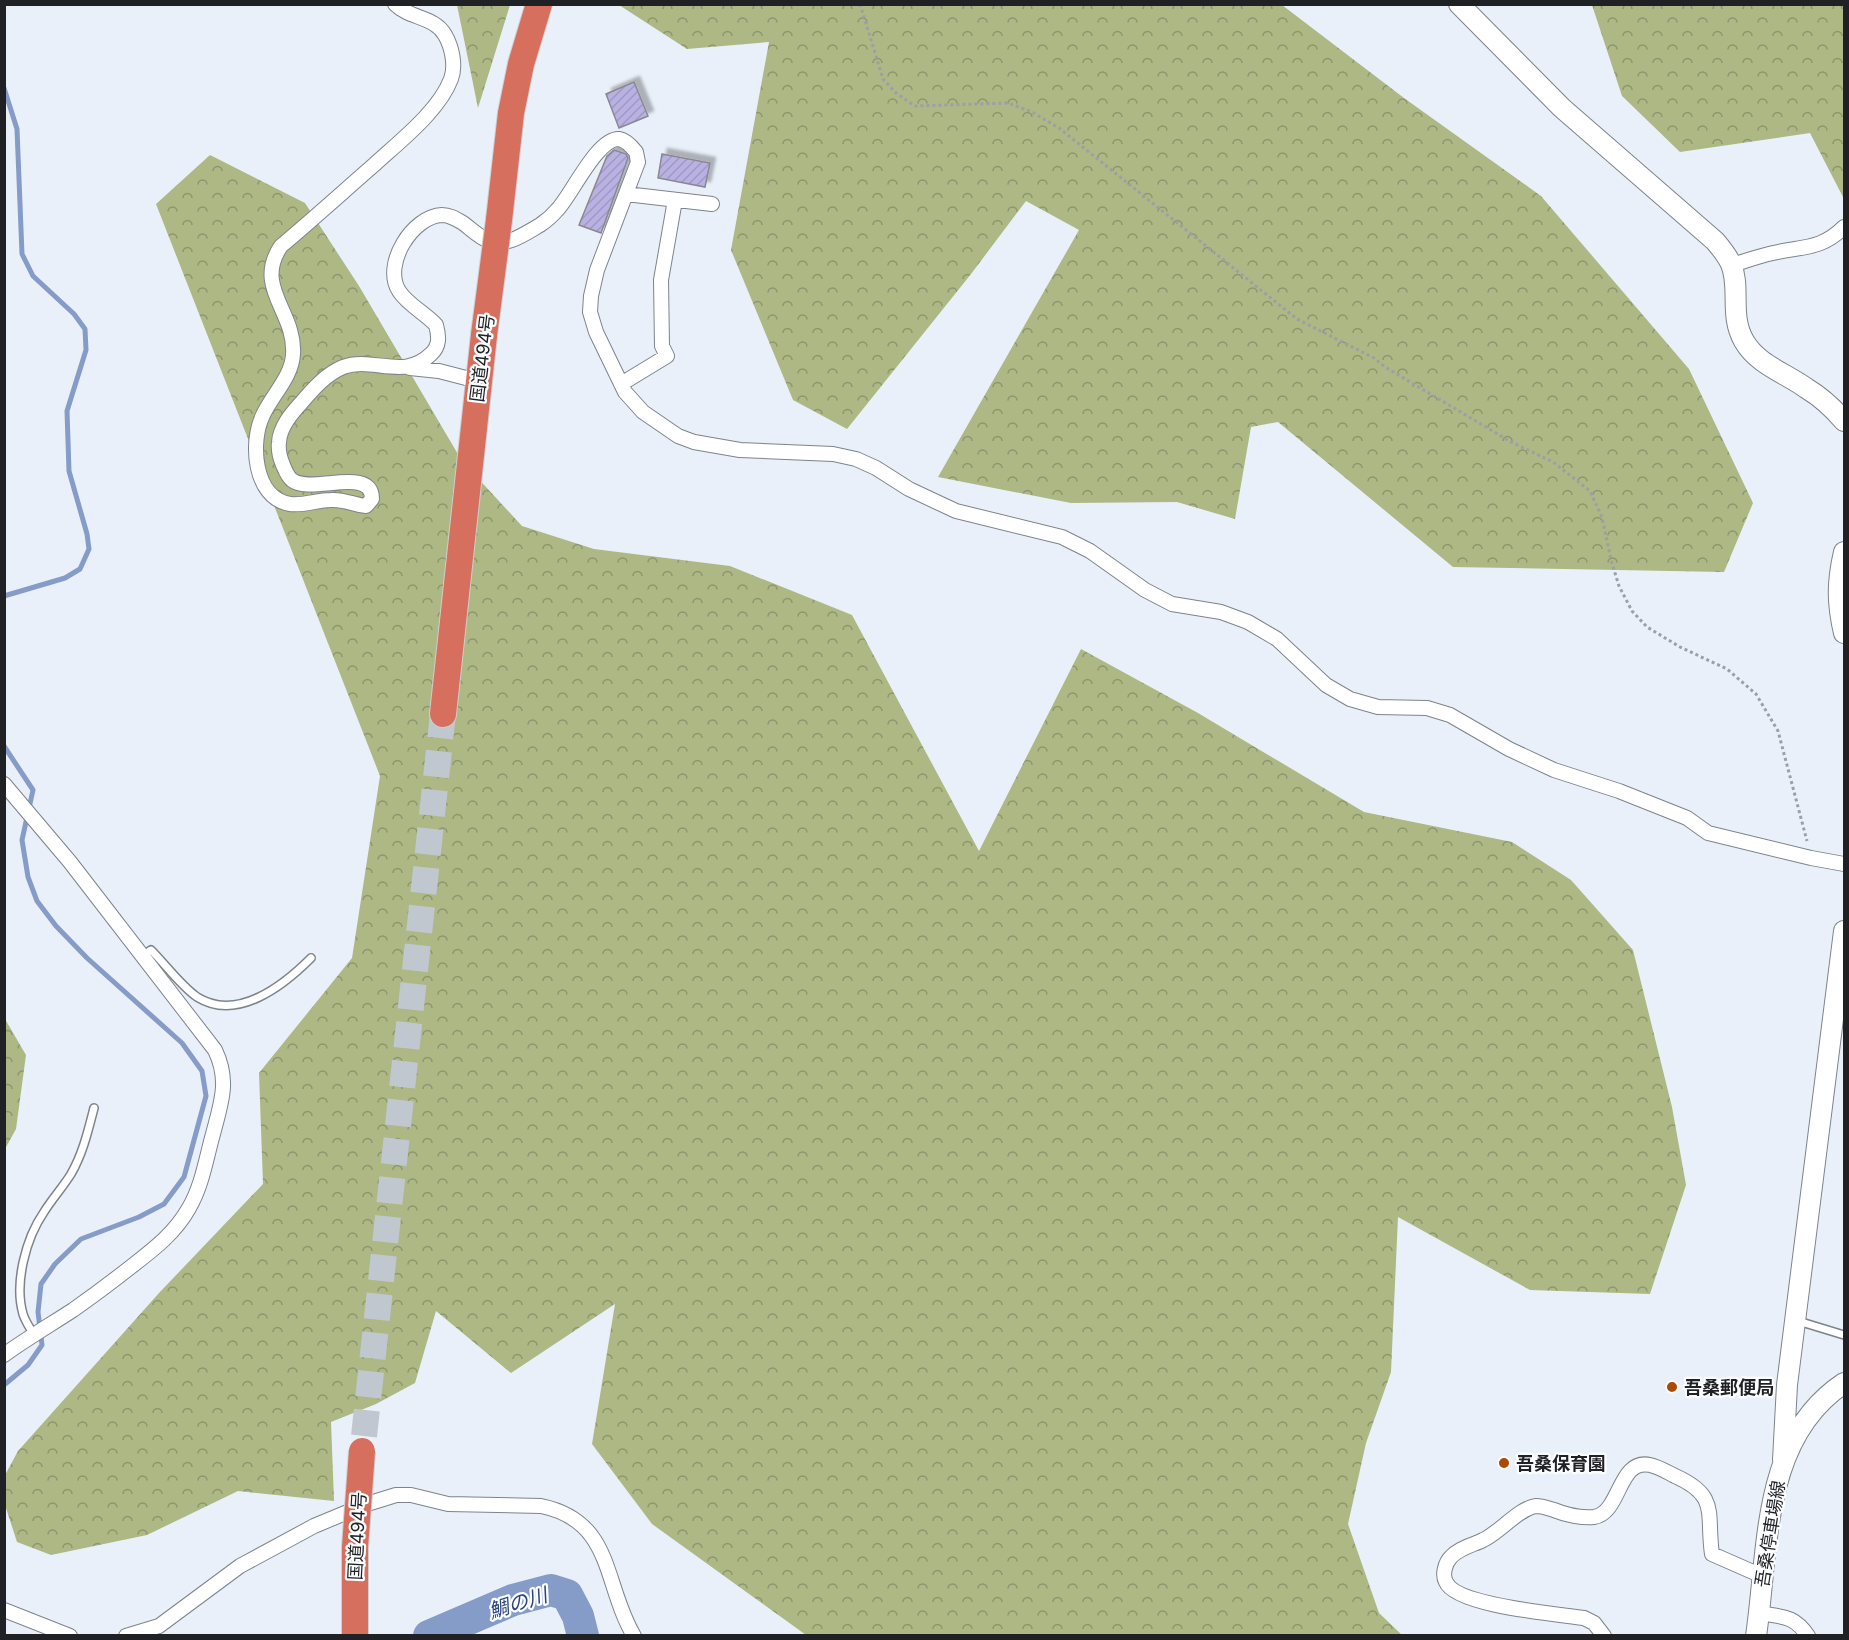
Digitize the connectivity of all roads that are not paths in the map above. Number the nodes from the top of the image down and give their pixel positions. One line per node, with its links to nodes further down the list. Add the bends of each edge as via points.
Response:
1 (395, 4): 9 (street, via 412,16 438,25 451,52 452,78 443,94 406,135 281,246 274,257 272,282 291,326 293,356 289,371 263,414 255,439 261,479 269,491 289,504 342,500 366,506 372,499 368,486 336,482 312,486 291,480 280,458 283,427 317,385 343,368)
2 (539, 4): 10 (highway, 国道494号, bridge, via 511,113)
3 (1459, 4): 8 (street, via 1562,108 1714,241)
4 (626, 194): 5 (street); 9 (street, via 638,162 636,152 616,139 598,152 559,209 518,237 498,243 488,241 454,217 443,215 421,225 400,248 394,281 407,301 436,325 438,341 426,359); 11 (street, via 597,270 590,312)
5 (675, 200): 6 (street); 11 (street, via 661,280 662,346 667,356)
6 (712, 204)
7 (1845, 227): 8 (street, via 1831,239 1812,247)
8 (1732, 265): 12 (street, via 1738,326 1753,354 1808,388)
9 (410, 368): 10 (street)
10 (479, 379): 15 (highway, 国道494号)
11 (621, 384): 17 (street, via 643,412 678,436 740,450 833,454 856,459 956,512 1062,537 1172,604 1221,612 1248,622 1277,639 1326,685 1350,699 1378,707 1427,708 1450,715 1554,770 1687,818 1708,833)
12 (1845, 422)
13 (1845, 552): 14 (street, via 1838,599)
14 (1845, 633)
15 (443, 714)
16 (4, 784): 19 (street)
17 (1845, 864)
18 (1845, 931): 21 (street)
19 (142, 956): 20 (lane, via 151,950 194,995 211,1005 235,1006 258,998); 24 (street, via 215,1050 222,1065 222,1098 198,1188 185,1214 164,1241)
20 (311, 958)
21 (1842, 980): 23 (street)
22 (94, 1108): 24 (lane, via 84,1147 70,1176 42,1214 27,1248 20,1296)
23 (1795, 1321): 25 (lane); 29 (street)
24 (34, 1335): 26 (street)
25 (1845, 1335)
26 (4, 1355)
27 (1845, 1383): 29 (street, 吾桑停車場線, via 1808,1417)
28 (362, 1444): 36 (highway, 国道494号, bridge, via 355,1547)
29 (1783, 1460): 30 (street, 吾桑停車場線, via 1774,1492)
30 (1762, 1576): 32 (street, 吾桑停車場線); 38 (street, via 1712,1554 1709,1506 1704,1495 1692,1484 1649,1464 1628,1473 1609,1507 1598,1516 1533,1506 1451,1557 1444,1569 1445,1582 1462,1596 1489,1604 1584,1618)
31 (4, 1610): 34 (street)
32 (1759, 1613): 39 (street, 吾桑停車場線); 40 (street, via 1793,1619)
33 (149, 1633): 35 (street); 37 (street, via 240,1566 314,1526 367,1504 396,1495 411,1495 448,1504 541,1506 570,1516 596,1540)
34 (70, 1635)
35 (126, 1635)
36 (355, 1635)
37 (634, 1635)
38 (1604, 1635)
39 (1756, 1635)
40 (1808, 1635)

